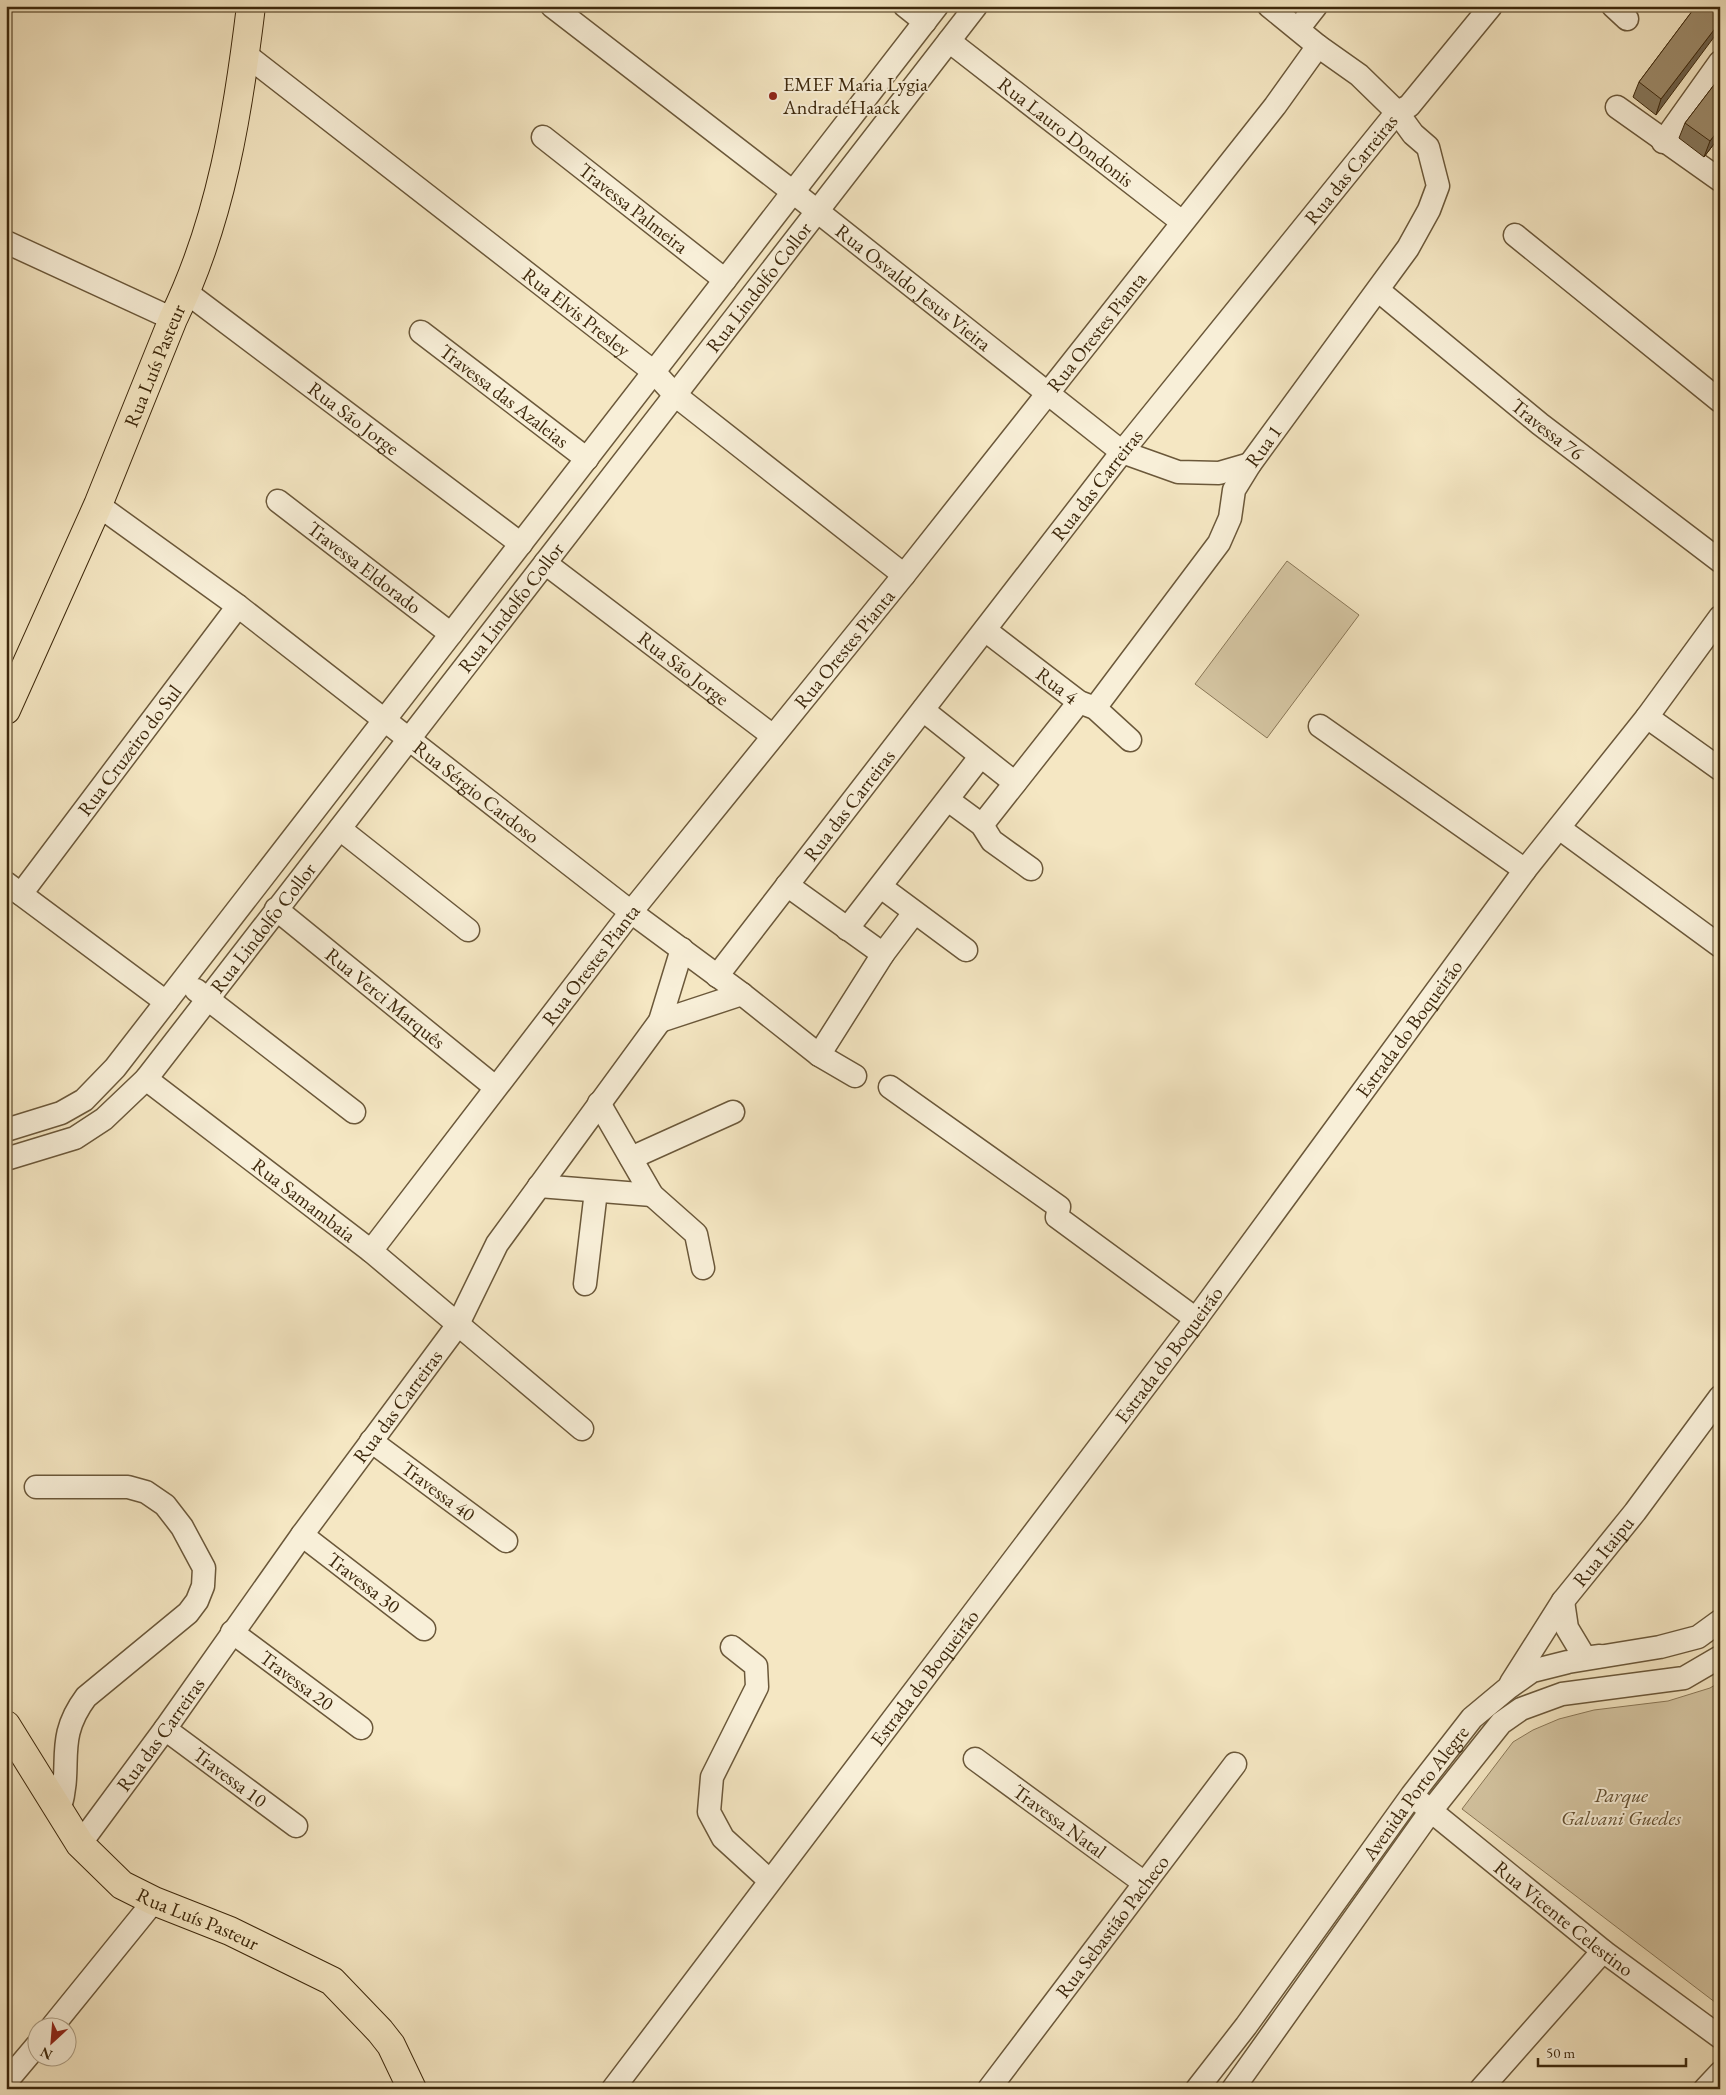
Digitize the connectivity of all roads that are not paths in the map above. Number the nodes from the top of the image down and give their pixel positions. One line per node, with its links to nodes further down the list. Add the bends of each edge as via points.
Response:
1 (251, 6): 12 (main road, Rua Luís Pasteur)
2 (552, 6): 19 (street, Rua Osvaldo Jesus Vieira)
3 (905, 6): 8 (street)
4 (976, 6): 10 (street, Rua Lindolfo Collor)
5 (1269, 6): 9 (street)
6 (1316, 6): 9 (street)
7 (1491, 6): 15 (street, Rua das Carreiras, via 1409,106)
8 (931, 14): 19 (street, Rua Lindolfo Collor)
9 (1298, 29): 11 (street)
10 (949, 41): 20 (street, Rua Lindolfo Collor); 21 (street, Rua Lauro Dondonis)
11 (1318, 46): 15 (street, via 1359,75); 21 (street, Rua Orestes Pianta, via 1275,106)
12 (245, 54): 26 (main road, Rua Luís Pasteur, via 230,153 210,227); 29 (street, Rua Elvis Presley)
13 (1720, 62): 17 (street)
14 (1617, 107): 17 (street)
15 (1397, 112): 25 (street, Rua 1, via 1413,134 1428,147 1438,186 1430,210); 33 (street, Rua das Carreiras)
16 (543, 137): 24 (street, Travessa Palmeira)
17 (1663, 142): 18 (street)
18 (1720, 180)
19 (793, 192): 20 (street, Rua Osvaldo Jesus Vieira); 24 (street, Rua Lindolfo Collor)
20 (817, 211): 30 (street, Rua Osvaldo Jesus Vieira); 31 (street, Rua Lindolfo Collor)
21 (1182, 222): 30 (street, Rua Orestes Pianta)
22 (1515, 235): 32 (street)
23 (6, 242): 27 (street)
24 (725, 280): 29 (street, Rua Lindolfo Collor)
25 (1379, 290): 35 (street, Rua 1); 39 (street, Travessa 76, via 1540,424)
26 (186, 292): 27 (main road, Rua Luís Pasteur); 38 (street, Rua São Jorge)
27 (173, 319): 37 (main road, Rua Luís Pasteur)
28 (421, 332): 34 (street, Travessa das Azaleias)
29 (654, 372): 31 (street, Rua Elvis Presley); 34 (street, Rua Lindolfo Collor)
30 (1047, 393): 33 (street, Rua Osvaldo Jesus Vieira); 41 (street, Rua Orestes Pianta)
31 (675, 395): 40 (street, Rua Lindolfo Collor); 41 (street, Rua Elvis Presley)
32 (1720, 401)
33 (1122, 452): 35 (street, Rua Osvaldo Jesus Vieira, via 1178,472 1219,473); 44 (street, Rua das Carreiras)
34 (587, 459): 38 (street, Rua Lindolfo Collor)
35 (1250, 464): 46 (street, Rua 1, via 1234,490 1230,518 1218,543)
36 (278, 501): 45 (street, Travessa Eldorado)
37 (98, 505): 42 (street, Rua Sérgio Cardoso); 47 (main road, Rua Luís Pasteur)
38 (521, 544): 45 (street, Rua Lindolfo Collor)
39 (1720, 561)
40 (545, 563): 52 (street, Rua São Jorge); 53 (street, Rua Lindolfo Collor)
41 (904, 575): 52 (street, Rua Orestes Pianta)
42 (238, 606): 50 (street, Rua Sérgio Cardoso); 66 (street, Rua Cruzeiro do Sul)
43 (1720, 618): 49 (street, Estrada do Boqueirão)
44 (985, 630): 46 (street, Rua 4); 48 (street, Rua das Carreiras)
45 (451, 634): 50 (street, Rua Lindolfo Collor)
46 (1087, 705): 54 (street, Rua 4); 57 (street, Rua 1)
47 (6, 710)
48 (923, 710): 55 (street); 64 (street, Rua das Carreiras)
49 (1647, 717): 56 (street); 61 (street, Estrada do Boqueirão)
50 (384, 721): 53 (street, Rua Sérgio Cardoso); 77 (street, Rua Lindolfo Collor)
51 (1320, 726): 63 (street)
52 (773, 736): 68 (street, Rua Orestes Pianta)
53 (409, 739): 60 (street, Rua Lindolfo Collor); 68 (street, Rua Sérgio Cardoso)
54 (1130, 740)
55 (980, 756): 57 (street); 58 (street)
56 (1720, 769)
57 (1015, 783): 59 (street, Rua 1)
58 (948, 800): 59 (street); 65 (street)
59 (982, 824): 62 (street, via 992,841)
60 (340, 828): 67 (street, Rua Lindolfo Collor); 71 (street)
61 (1559, 828): 63 (street, Estrada do Boqueirão); 72 (street)
62 (1031, 869)
63 (1525, 870): 99 (street, Estrada do Boqueirão)
64 (787, 885): 70 (street); 76 (street, Rua das Carreiras)
65 (881, 887): 69 (street); 70 (street)
66 (14, 888): 80 (street)
67 (276, 909): 79 (street, Rua Lindolfo Collor); 85 (street, Rua Verci Marquês)
68 (631, 912): 73 (street, Rua Sérgio Cardoso); 85 (street, Rua Orestes Pianta)
69 (914, 913): 74 (street); 75 (street)
70 (847, 929): 75 (street)
71 (468, 930)
72 (1720, 946)
73 (682, 949): 76 (street, Rua Sérgio Cardoso); 81 (street, Rua das Carreiras)
74 (966, 950)
75 (883, 954): 82 (street)
76 (717, 976): 78 (street, Rua Sérgio Cardoso)
77 (182, 982): 79 (street); 80 (street, Rua Lindolfo Collor)
78 (742, 994): 81 (street); 82 (street, Rua Sérgio Cardoso)
79 (208, 998): 84 (street, Rua Lindolfo Collor); 88 (street)
80 (166, 1002): 90 (street, Rua Lindolfo Collor, via 116,1068 84,1100 61,1113)
81 (660, 1021): 87 (street, Rua das Carreiras)
82 (819, 1055): 83 (street, Rua Sérgio Cardoso)
83 (856, 1076)
84 (146, 1079): 92 (street, Rua Lindolfo Collor, via 104,1119 75,1138); 96 (street, Rua Samambaia)
85 (496, 1086): 96 (street, Rua Orestes Pianta)
86 (890, 1087): 99 (street, via 1059,1207 1057,1217)
87 (599, 1103): 91 (street); 93 (street, Rua das Carreiras)
88 (354, 1112)
89 (733, 1112): 91 (street)
90 (6, 1130)
91 (631, 1158): 95 (street)
92 (6, 1159)
93 (540, 1186): 94 (street); 100 (street, Rua das Carreiras, via 498,1244)
94 (596, 1191): 95 (street); 98 (street)
95 (652, 1195): 97 (street, via 696,1234)
96 (371, 1251): 100 (street, Rua Samambaia)
97 (702, 1268)
98 (585, 1284)
99 (1196, 1319): 126 (street, Estrada do Boqueirão)
100 (457, 1326): 102 (street, Rua Samambaia); 103 (street, Rua das Carreiras)
101 (1720, 1397): 107 (street, Rua Itaipu, via 1635,1512)
102 (582, 1430)
103 (371, 1441): 105 (street, Rua das Carreiras); 106 (street, Travessa 40)
104 (36, 1487): 122 (street, via 128,1487 146,1492 164,1505 182,1527 204,1568 203,1586 188,1613 86,1698 76,1710 65,1739 65,1790 60,1808)
105 (302, 1535): 109 (street, Travessa 30); 110 (street, Rua das Carreiras)
106 (506, 1541)
107 (1563, 1601): 112 (street, via 1567,1628 1585,1658); 114 (street, Rua Itaipu)
108 (1720, 1621): 112 (street, Avenida Porto Alegre, via 1698,1637 1660,1647)
109 (424, 1629)
110 (232, 1632): 117 (street, Travessa 20); 118 (street, Rua das Carreiras)
111 (732, 1647): 126 (street, via 756,1666 757,1686 712,1777 709,1812 724,1838)
112 (1601, 1656): 114 (street, Avenida Porto Alegre, via 1532,1671)
113 (1720, 1656): 115 (street, Avenida Porto Alegre, via 1684,1678 1562,1694)
114 (1508, 1688): 115 (street); 121 (street, Avenida Porto Alegre, via 1472,1718)
115 (1521, 1709): 123 (street, Avenida Porto Alegre, via 1501,1722)
116 (6, 1725): 122 (main road, Rua Luís Pasteur)
117 (361, 1728)
118 (165, 1729): 124 (street, Travessa 10); 125 (street, Rua das Carreiras)
119 (976, 1759): 127 (street, Travessa Natal)
120 (1235, 1764): 127 (street, Rua Sebastião Pacheco)
121 (1412, 1795): 123 (street, Rua Vicente Celestino); 131 (street, Avenida Porto Alegre)
122 (56, 1808): 125 (main road, Rua Luís Pasteur)
123 (1430, 1812): 129 (street, Rua Vicente Celestino); 133 (street, Avenida Porto Alegre)
124 (296, 1826)
125 (80, 1844): 128 (main road, Rua Luís Pasteur, via 122,1885)
126 (769, 1880): 138 (street, Estrada do Boqueirão)
127 (1143, 1882): 139 (street, Rua Sebastião Pacheco)
128 (154, 1901): 130 (street); 137 (main road, Rua Luís Pasteur, via 230,1931 332,1981 391,2045)
129 (1603, 1951): 132 (street, Rua Vicente Celestino); 142 (street)
130 (59, 2018)
131 (1246, 2026): 133 (street); 140 (street, Avenida Porto Alegre)
132 (1720, 2037)
133 (1267, 2042): 141 (street, Avenida Porto Alegre)
134 (28, 2056): 136 (street)
135 (1720, 2073): 143 (street)
136 (6, 2082)
137 (412, 2089)
138 (612, 2089)
139 (989, 2089)
140 (1197, 2089)
141 (1233, 2089)
142 (1481, 2089)
143 (1705, 2089)

